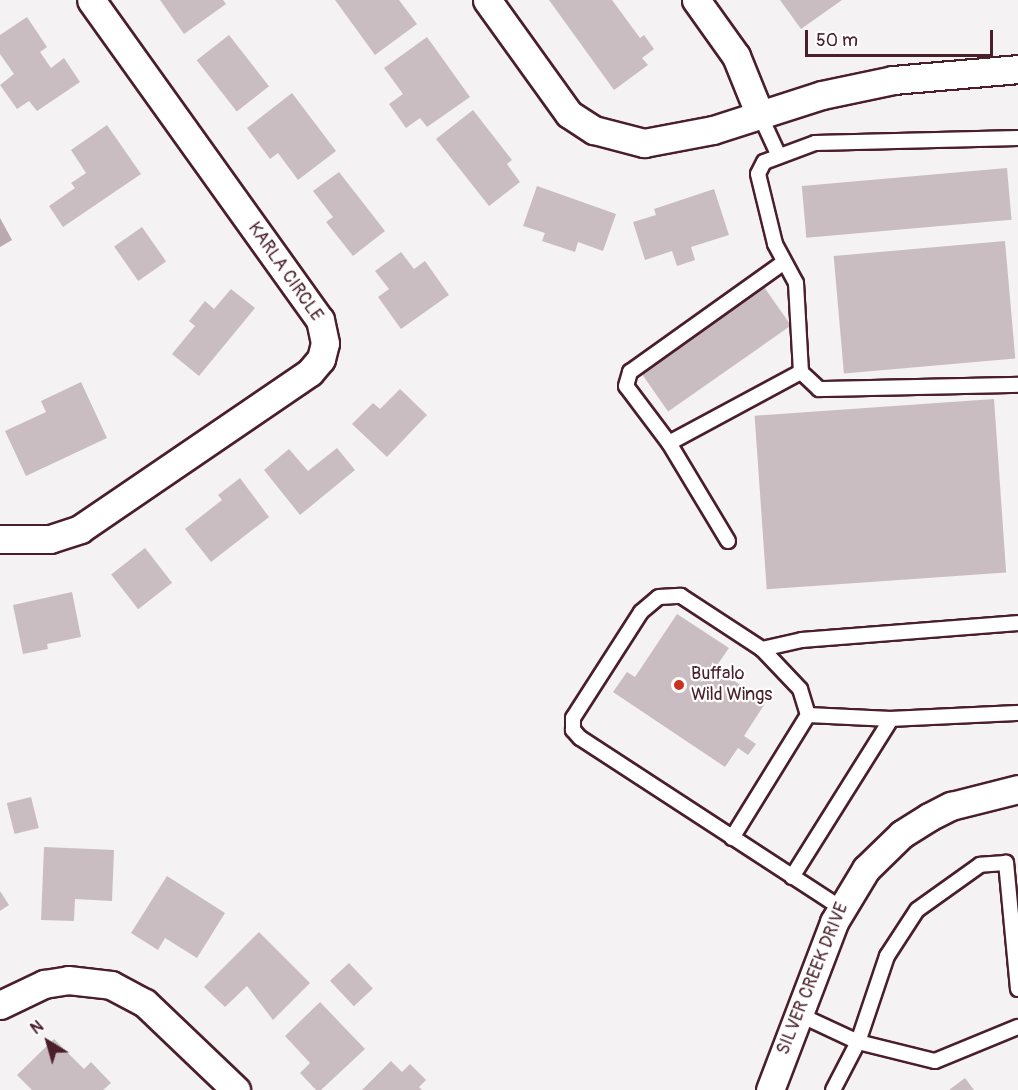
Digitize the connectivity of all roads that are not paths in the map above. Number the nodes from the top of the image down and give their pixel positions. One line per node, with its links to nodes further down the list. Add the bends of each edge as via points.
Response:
1 (91, 0): 12 (street, KARLA CIRCLE, via 320,320 326,343 321,359 310,372 80,529 50,539)
2 (487, 0): 5 (street, via 569,114 594,130 623,140 664,142)
3 (696, 0): 5 (street, via 736,56)
4 (1018, 69): 5 (street, via 893,80)
5 (759, 113): 7 (lane)
6 (1018, 138): 7 (lane, via 815,143)
7 (779, 156): 8 (lane, via 764,162 758,174 775,244)
8 (784, 262): 9 (lane, via 796,283); 11 (lane, via 630,372 626,386)
9 (801, 372): 10 (lane, via 819,389); 11 (lane)
10 (1018, 385)
11 (669, 443): 13 (lane)
12 (0, 539)
13 (728, 541)
14 (1018, 623): 15 (lane, via 802,640)
15 (762, 649): 17 (lane, via 800,689); 20 (lane, via 681,596 659,597 641,612 573,718 573,730 580,738)
16 (1018, 713): 18 (lane)
17 (808, 715): 18 (lane); 20 (lane)
18 (891, 719): 21 (lane)
19 (1018, 789): 22 (street, SILVER CREEK DRIVE, via 951,806 902,834 866,869)
20 (732, 838): 21 (lane)
21 (792, 877): 22 (lane)
22 (841, 908): 25 (street, SILVER CREEK DRIVE)
23 (1018, 989): 27 (lane, via 1006,863 980,865 917,910 887,956)
24 (0, 1005): 28 (street, via 44,984 68,980 111,985 145,1003)
25 (798, 1014): 27 (lane); 29 (street, SILVER CREEK DRIVE)
26 (1018, 1027): 27 (lane, via 935,1061)
27 (858, 1042): 30 (lane)
28 (236, 1090)
29 (770, 1090)
30 (833, 1090)

